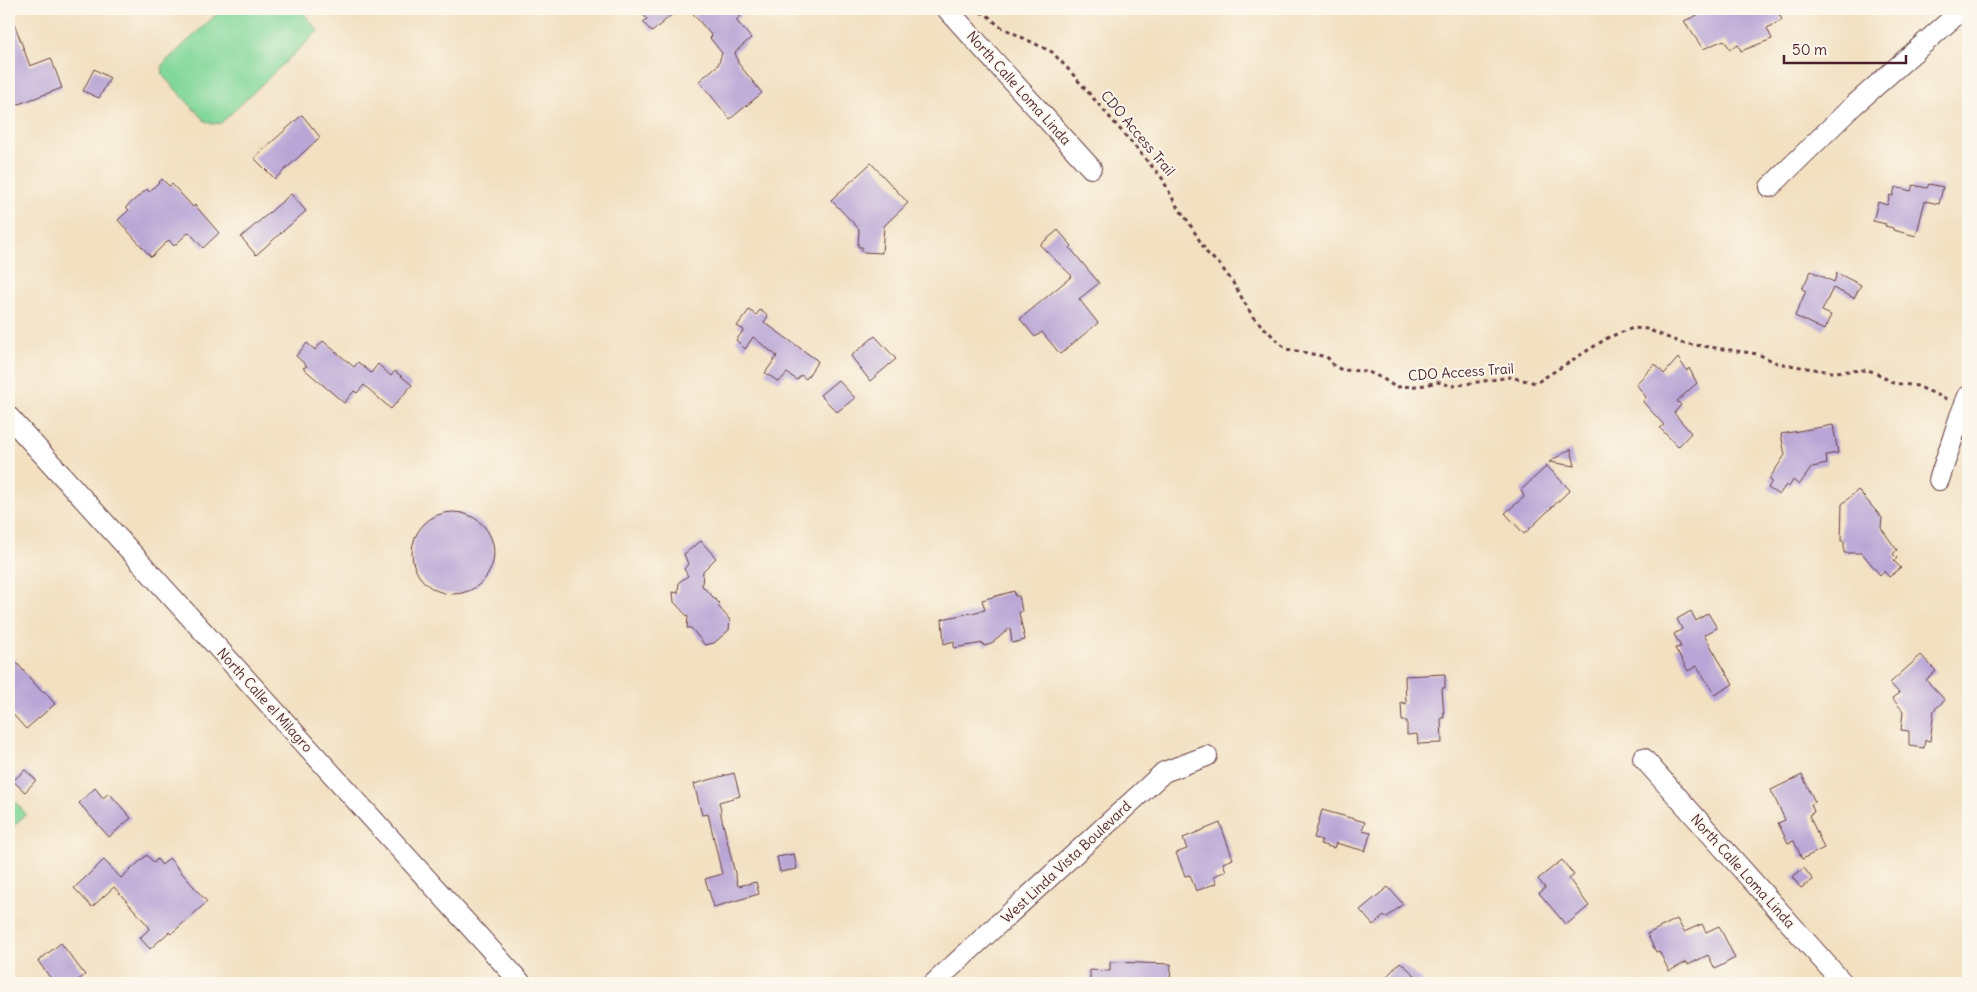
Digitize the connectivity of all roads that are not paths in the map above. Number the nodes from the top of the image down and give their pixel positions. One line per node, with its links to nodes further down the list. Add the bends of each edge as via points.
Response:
1 (947, 9): 3 (street, North Calle Loma Linda)
2 (1963, 9): 4 (street, via 1853,106)
3 (1090, 168)
4 (1770, 187)
5 (1966, 401): 7 (street)
6 (9, 417): 10 (street, North Calle el Milagro)
7 (1939, 480)
8 (1207, 756): 11 (street, West Linda Vista Boulevard, via 1164,772)
9 (1643, 758): 12 (street, North Calle Loma Linda)
10 (521, 983)
11 (934, 983)
12 (1843, 983)

